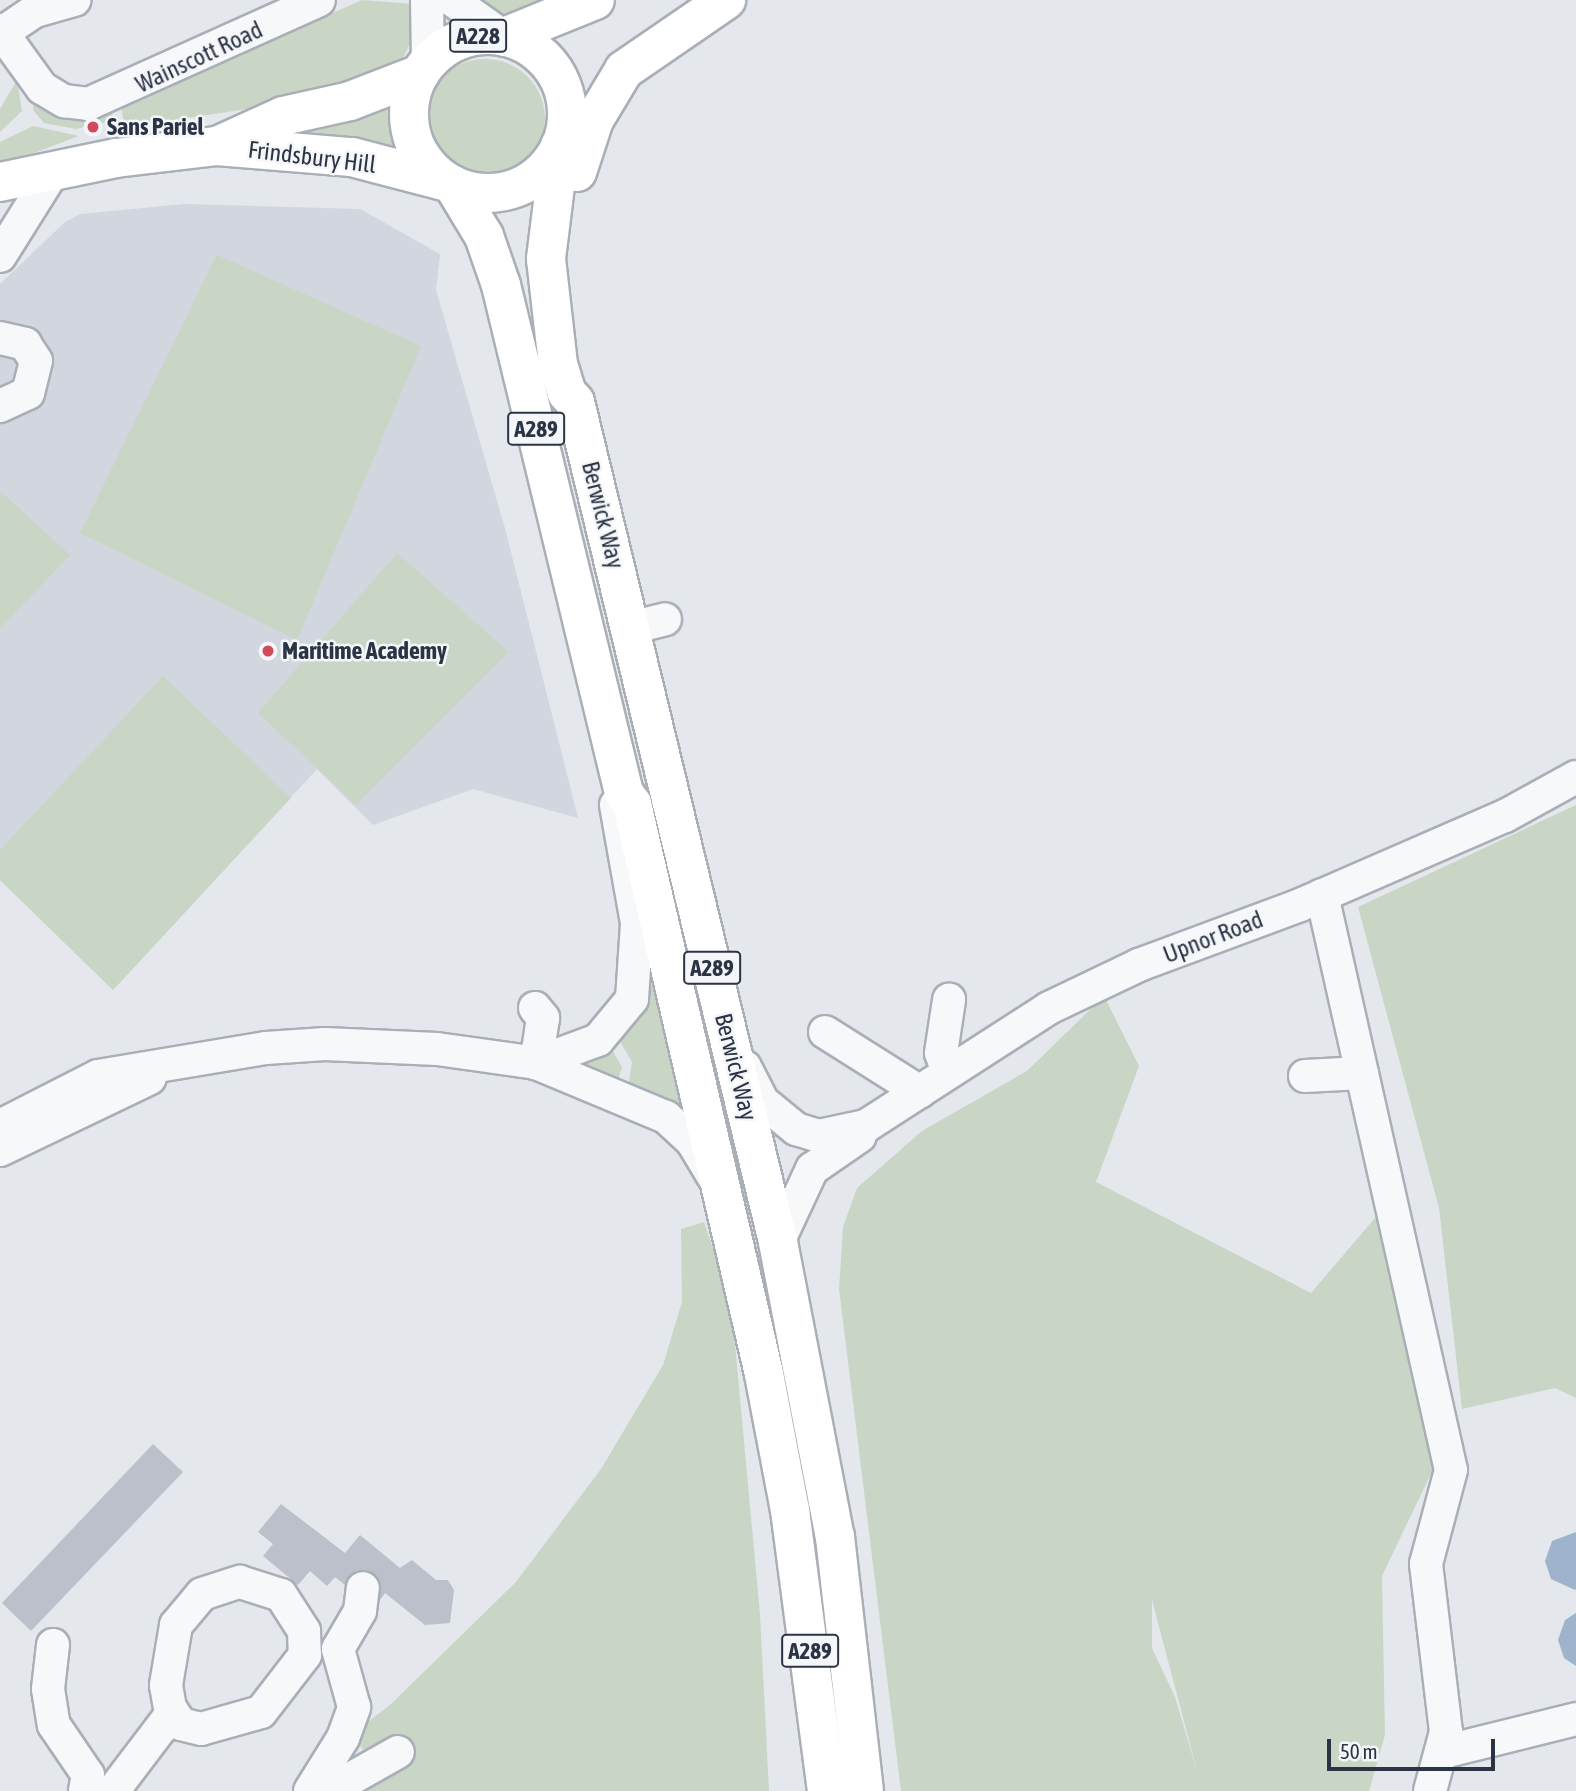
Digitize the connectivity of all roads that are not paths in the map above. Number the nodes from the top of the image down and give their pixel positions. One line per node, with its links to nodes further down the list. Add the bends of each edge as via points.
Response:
1 (74, 0): 8 (street, via 35,10)
2 (319, 0): 8 (street, Wainscott Road, via 98,103 64,101 39,85)
3 (428, 0): 10 (street)
4 (452, 0): 9 (street)
5 (596, 0): 9 (main road)
6 (688, 0): 11 (main road, via 622,41)
7 (726, 0): 19 (main road, A289, via 625,70 586,140 565,259)
8 (1, 31)
9 (503, 37): 10 (main road, A228, via 459,41); 11 (main road, A228, via 529,47 549,65)
10 (424, 68): 12 (main road, Frindsbury Hill / A228, via 350,101 283,116); 16 (main road, A228, via 409,108 412,137 425,163)
11 (566, 106): 13 (main road)
12 (217, 146): 14 (main road, Frindsbury Hill / A228); 16 (main road, Frindsbury Hill / A228, via 352,158)
13 (560, 146): 16 (main road, A228, via 545,168 515,188 488,193); 19 (main road, Berwick Way / A289, via 546,259 558,365 567,393)
14 (54, 170): 15 (main road, Frindsbury Hill / A228); 17 (street)
15 (0, 183)
16 (450, 183): 22 (main road, Berwick Way / A289, via 484,236 501,285)
17 (0, 256)
18 (0, 338): 20 (street, via 25,344 36,362 28,393)
19 (575, 402): 26 (main road, Berwick Way / A289, via 648,624)
20 (0, 406)
21 (1576, 777): 23 (street, Upnor Road, via 1505,816)
22 (624, 793): 28 (street, via 615,808 637,923 632,999 598,1040); 37 (main road, Berwick Way / A289, via 632,804)
23 (1322, 895): 30 (street, Upnor Road, via 1083,992); 31 (street)
24 (949, 1000): 30 (street, via 941,1053)
25 (535, 1008): 28 (street, via 543,1018)
26 (727, 1031): 35 (street, via 763,1102 781,1120 819,1136); 38 (main road, Berwick Way / A289)
27 (825, 1032): 33 (street)
28 (536, 1063): 29 (street, via 437,1049 325,1044); 37 (street, via 666,1117 692,1141)
29 (176, 1065): 34 (street, via 98,1076); 36 (street)
30 (948, 1072): 33 (street, Upnor Road)
31 (1362, 1073): 32 (street); 45 (street, via 1451,1470 1426,1564 1446,1732)
32 (1305, 1076)
33 (920, 1092): 35 (street, Upnor Road)
34 (0, 1126)
35 (866, 1126): 38 (street, via 812,1169)
36 (0, 1150)
37 (722, 1192): 39 (main road, Berwick Way / A289, via 764,1374)
38 (778, 1242): 52 (main road, Berwick Way / A289, via 835,1537)
39 (797, 1558): 50 (main road, A289); 51 (main road, Berwick Way / A289)
40 (363, 1588): 48 (street, via 359,1611 338,1649 352,1713)
41 (54, 1645): 46 (street, via 48,1689 54,1725 88,1775)
42 (173, 1712): 42 (street, via 181,1724 201,1729 261,1712 276,1697 305,1654 304,1632 281,1595 240,1582 202,1594 176,1625 168,1651 166,1685); 47 (street)
43 (1576, 1719): 45 (street)
44 (398, 1752): 49 (street)
45 (1443, 1752): 53 (street)
46 (85, 1791)
47 (113, 1791)
48 (310, 1791)
49 (329, 1791)
50 (803, 1791)
51 (827, 1791)
52 (864, 1791)
53 (1430, 1791)

